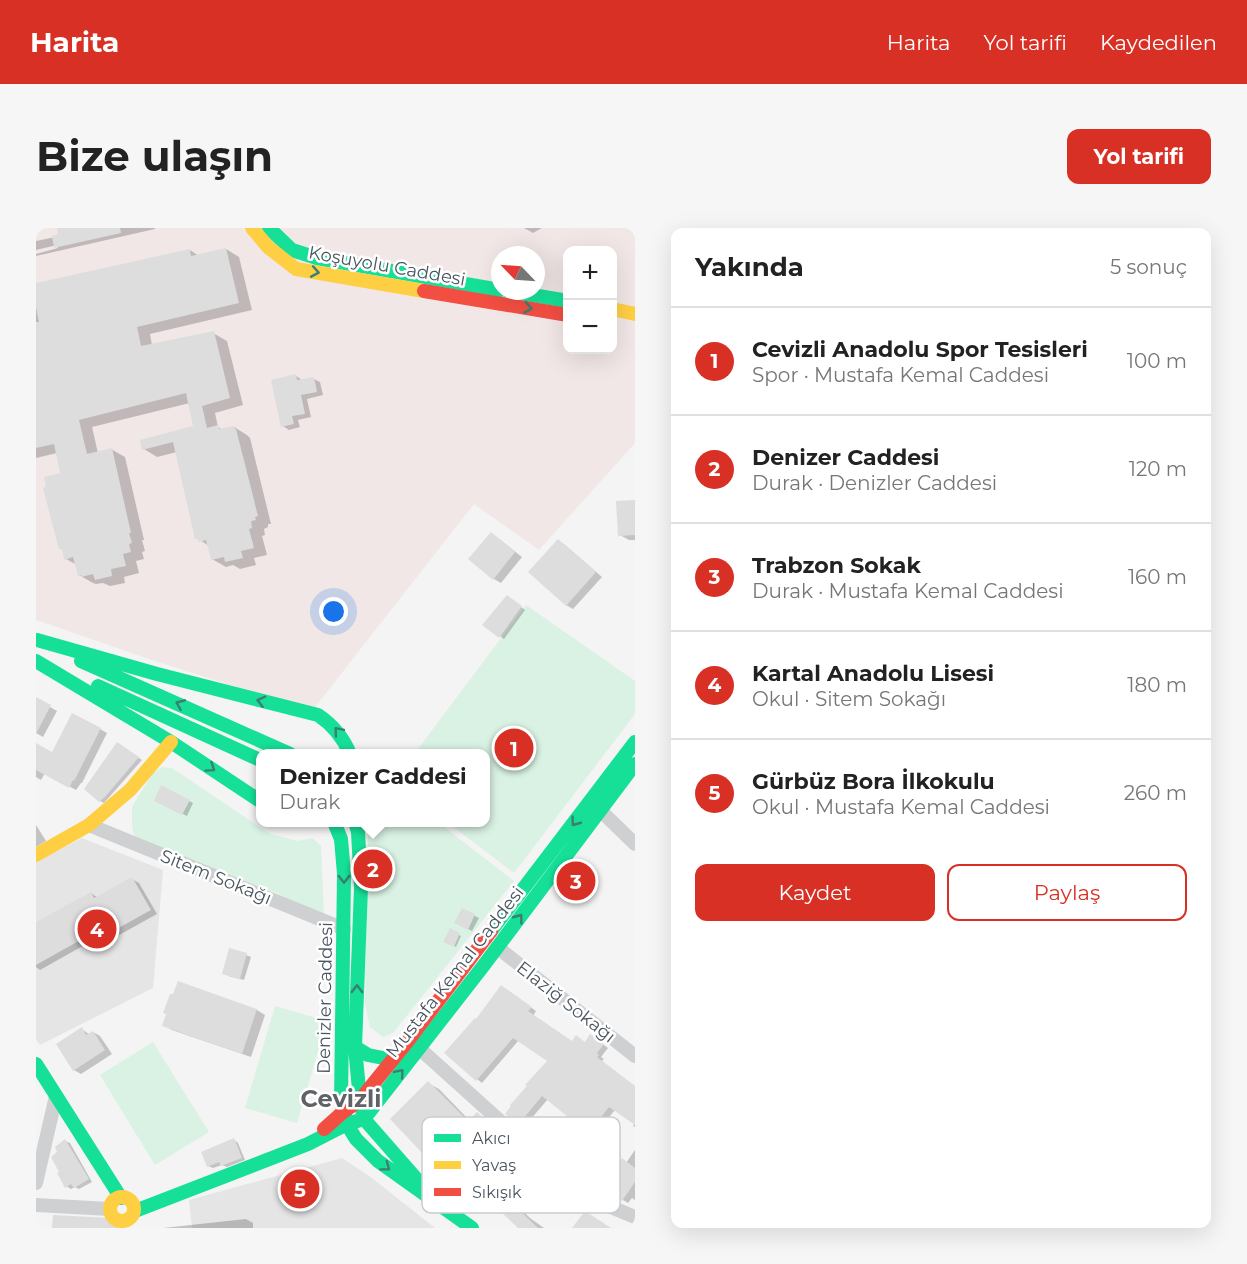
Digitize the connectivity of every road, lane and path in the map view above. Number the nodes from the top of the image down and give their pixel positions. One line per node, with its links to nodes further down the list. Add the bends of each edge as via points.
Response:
1 (252, 228): 7 (street, Koşuyolu Caddesi, one-way to 7, via 267,247 296,269)
2 (270, 228): 3 (street, Koşuyolu Caddesi, via 292,250 317,258)
3 (491, 288)
4 (545, 298): 5 (street)
5 (563, 301)
6 (617, 310): 8 (street)
7 (563, 314)
8 (635, 314)
9 (617, 323): 10 (street)
10 (635, 326)
11 (36, 639): 15 (street, one-way to 11); 16 (street, one-way to 11, via 339,732 318,715)
12 (36, 660): 13 (street); 17 (street)
13 (171, 742): 19 (street, one-way to 19); 22 (street, via 130,790)
14 (635, 742): 20 (street, Mustafa Kemal Caddesi)
15 (282, 749)
16 (349, 749)
17 (256, 758)
18 (635, 764): 21 (street, Mustafa Kemal Caddesi)
19 (256, 798)
20 (589, 802): 21 (street); 32 (street, Mustafa Kemal Caddesi, one-way to 32)
21 (601, 812): 25 (street); 28 (street, Mustafa Kemal Caddesi, one-way to 21)
22 (89, 825): 26 (street); 27 (street, Sitem Sokağı)
23 (336, 827): 27 (street, Denizler Caddesi, one-way to 27, via 343,856)
24 (356, 827): 29 (street, Denizler Caddesi, one-way to 24, via 360,887)
25 (635, 844)
26 (36, 855)
27 (344, 929): 37 (street, Denizler Caddesi, via 341,1101)
28 (497, 947): 30 (street, Mustafa Kemal Caddesi); 31 (street, Elaziğ Sokağı)
29 (356, 1047): 32 (street, via 368,1055); 35 (street, Denizler Caddesi)
30 (420, 1049): 36 (street); 38 (street, Mustafa Kemal Caddesi, one-way to 30)
31 (635, 1056)
32 (393, 1060): 35 (street, Mustafa Kemal Caddesi)
33 (36, 1064): 34 (street)
34 (56, 1096): 39 (street); 42 (street)
35 (360, 1100): 37 (street, Mustafa Kemal Caddesi); 38 (street, Denizler Caddesi)
36 (495, 1117)
37 (345, 1118): 38 (street); 41 (street, Denizler Caddesi, one-way to 41, via 356,1139 378,1161); 45 (street, Mustafa Kemal Caddesi, via 308,1144)
38 (364, 1119): 40 (street, Denizler Caddesi)
39 (36, 1183)
40 (422, 1186)
41 (422, 1193)
42 (120, 1198): 44 (street); 45 (street, via 131,1200)
43 (36, 1205): 44 (street)
44 (110, 1209): 49 (street)
45 (135, 1211): 49 (street)
46 (620, 1211): 48 (street)
47 (451, 1213): 50 (street, Denizler Caddesi)
48 (635, 1217)
49 (123, 1225)
50 (472, 1228)

